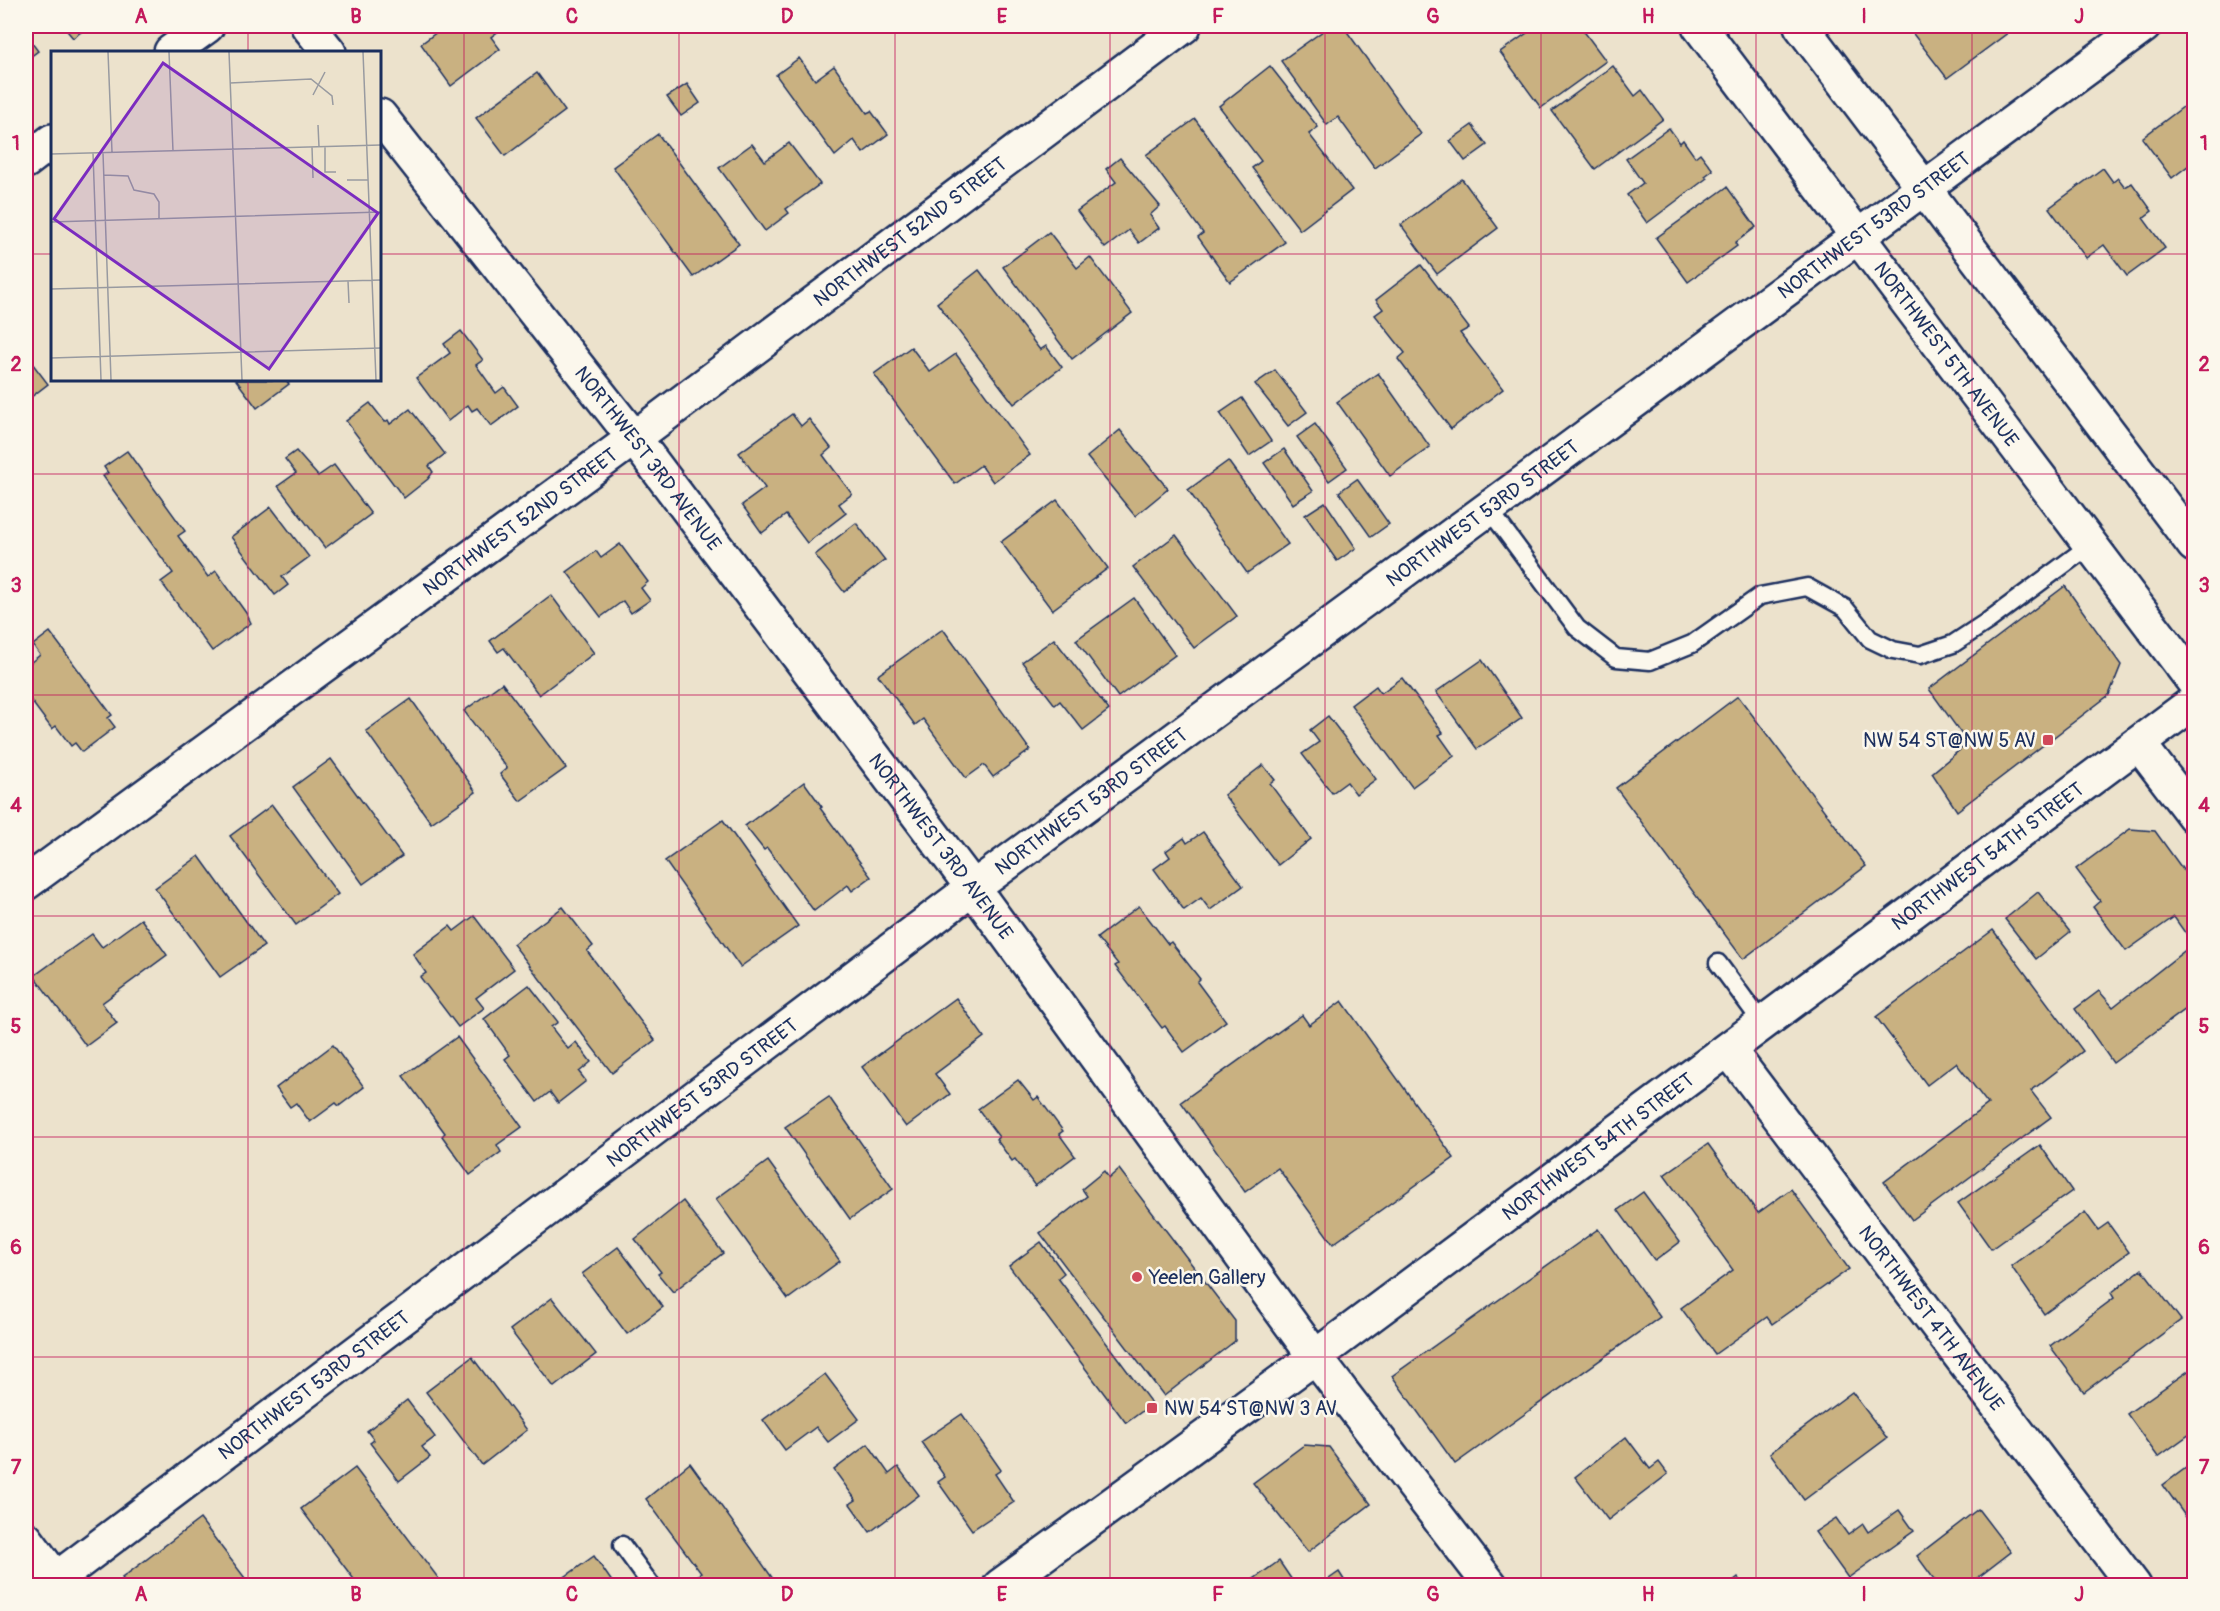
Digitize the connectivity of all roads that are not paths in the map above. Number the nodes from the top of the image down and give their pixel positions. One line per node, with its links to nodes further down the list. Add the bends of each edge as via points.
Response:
1 (207, 26): 7 (street)
2 (308, 26): 8 (street)
3 (1184, 26): 14 (street, NORTHWEST 52ND STREET)
4 (1699, 26): 13 (street, NORTHWEST 5TH AVENUE)
5 (1801, 26): 12 (street)
6 (2144, 26): 12 (street, NORTHWEST 53RD STREET)
7 (172, 51)
8 (328, 51)
9 (381, 117): 14 (street, NORTHWEST 3RD AVENUE)
10 (51, 142): 11 (street)
11 (26, 162)
12 (1923, 188): 13 (street, NORTHWEST 53RD STREET); 16 (street)
13 (1857, 236): 15 (street, NORTHWEST 53RD STREET); 17 (street, NORTHWEST 5TH AVENUE)
14 (634, 438): 22 (street, NORTHWEST 52ND STREET); 23 (street, NORTHWEST 3RD AVENUE)
15 (1488, 508): 17 (lane, via 1577,628 1616,658 1650,660 1692,644 1760,596 1807,587 1845,608 1870,639 1893,650 1920,655 1953,644); 23 (street, NORTHWEST 53RD STREET)
16 (2194, 545)
17 (2090, 546): 18 (street, NORTHWEST 5TH AVENUE)
18 (2194, 682)
19 (2194, 702): 20 (street, NORTHWEST 54TH STREET)
20 (2139, 744): 21 (street); 25 (street, NORTHWEST 54TH STREET)
21 (2194, 816)
22 (26, 883)
23 (973, 888): 27 (street, NORTHWEST 3RD AVENUE); 30 (street, NORTHWEST 53RD STREET)
24 (1718, 963): 25 (lane)
25 (1763, 1024): 26 (street, NORTHWEST 54TH STREET)
26 (1729, 1050): 27 (street, NORTHWEST 54TH STREET); 34 (street, NORTHWEST 4TH AVENUE)
27 (1315, 1357): 32 (street, NORTHWEST 54TH STREET); 33 (street, NORTHWEST 3RD AVENUE)
28 (26, 1539): 30 (street)
29 (622, 1545): 31 (lane)
30 (54, 1583)
31 (652, 1586)
32 (1000, 1586)
33 (1491, 1586)
34 (2134, 1586)

